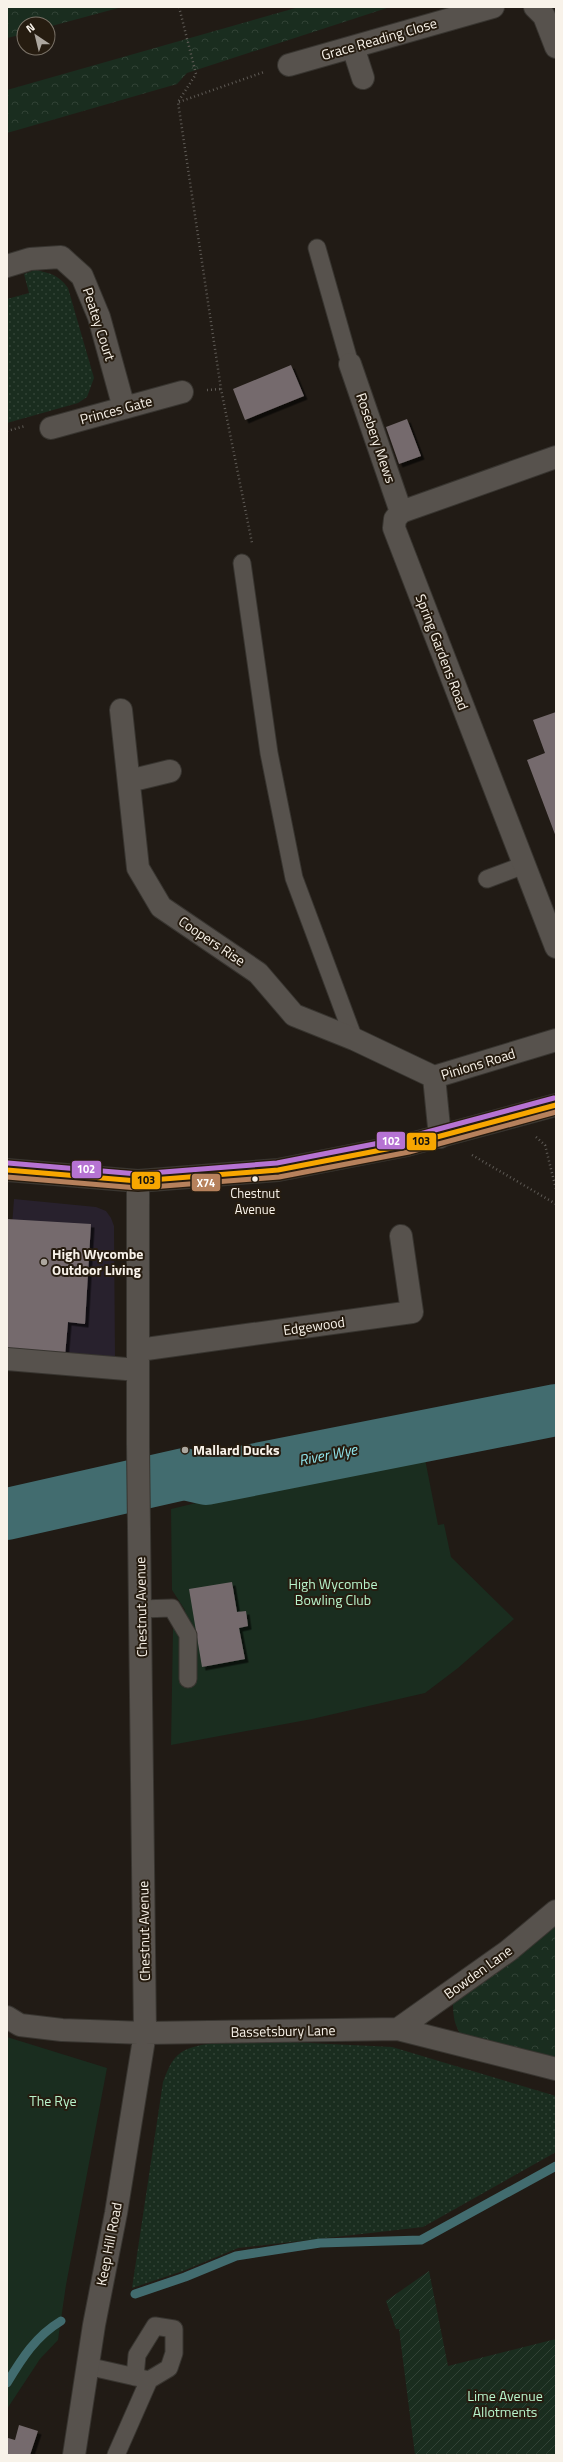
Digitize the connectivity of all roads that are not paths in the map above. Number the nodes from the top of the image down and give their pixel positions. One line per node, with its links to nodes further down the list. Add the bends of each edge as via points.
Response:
1 (493, 7): 3 (street, Grace Reading Close)
2 (535, 7): 4 (street, via 544,16)
3 (353, 47): 5 (street, Grace Reading Close); 6 (street)
4 (556, 47)
5 (289, 65)
6 (363, 78)
7 (317, 248): 9 (lane)
8 (7, 266): 11 (street, Peatey Court, via 30,259 61,257 82,276 99,317)
9 (350, 364): 14 (street, Rosebery Mews)
10 (182, 392): 11 (street, Princes Gate)
11 (124, 408): 12 (street, Princes Gate)
12 (51, 428)
13 (556, 457): 14 (street)
14 (401, 512): 19 (street, Spring Gardens Road, via 395,519 394,528)
15 (242, 563): 22 (lane, via 269,753 294,878)
16 (121, 710): 18 (street, Coopers Rise)
17 (170, 771): 18 (street)
18 (129, 781): 22 (street, Coopers Rise, via 138,868 161,907 258,973 294,1015)
19 (524, 865): 20 (lane); 21 (street, Spring Gardens Road)
20 (487, 879)
21 (556, 947)
22 (354, 1040): 24 (street, Coopers Rise)
23 (556, 1040): 24 (street, Pinions Road)
24 (434, 1077): 26 (street, Pinions Road)
25 (556, 1105): 26 (main road)
26 (440, 1137): 28 (main road, via 278,1170)
27 (7, 1170): 28 (main road)
28 (138, 1181): 31 (street, Chestnut Avenue)
29 (400, 1236): 31 (street, Edgewood, via 412,1312)
30 (7, 1359): 31 (street)
31 (139, 1360): 32 (street, Chestnut Avenue)
32 (141, 1609): 33 (lane, via 172,1608 188,1635); 37 (street, Chestnut Avenue)
33 (188, 1678)
34 (556, 1910): 36 (street, Bowden Lane, via 508,1951)
35 (7, 2017): 37 (street, Bassetsbury Lane, via 20,2025 55,2030)
36 (398, 2029): 37 (street, Bassetsbury Lane); 38 (street, Bassetsbury Lane)
37 (145, 2033): 39 (street, Keep Hill Road)
38 (556, 2069)
39 (88, 2366): 40 (street, Keep Hill Road); 41 (lane, via 142,2378)
40 (74, 2455)
41 (116, 2455)

